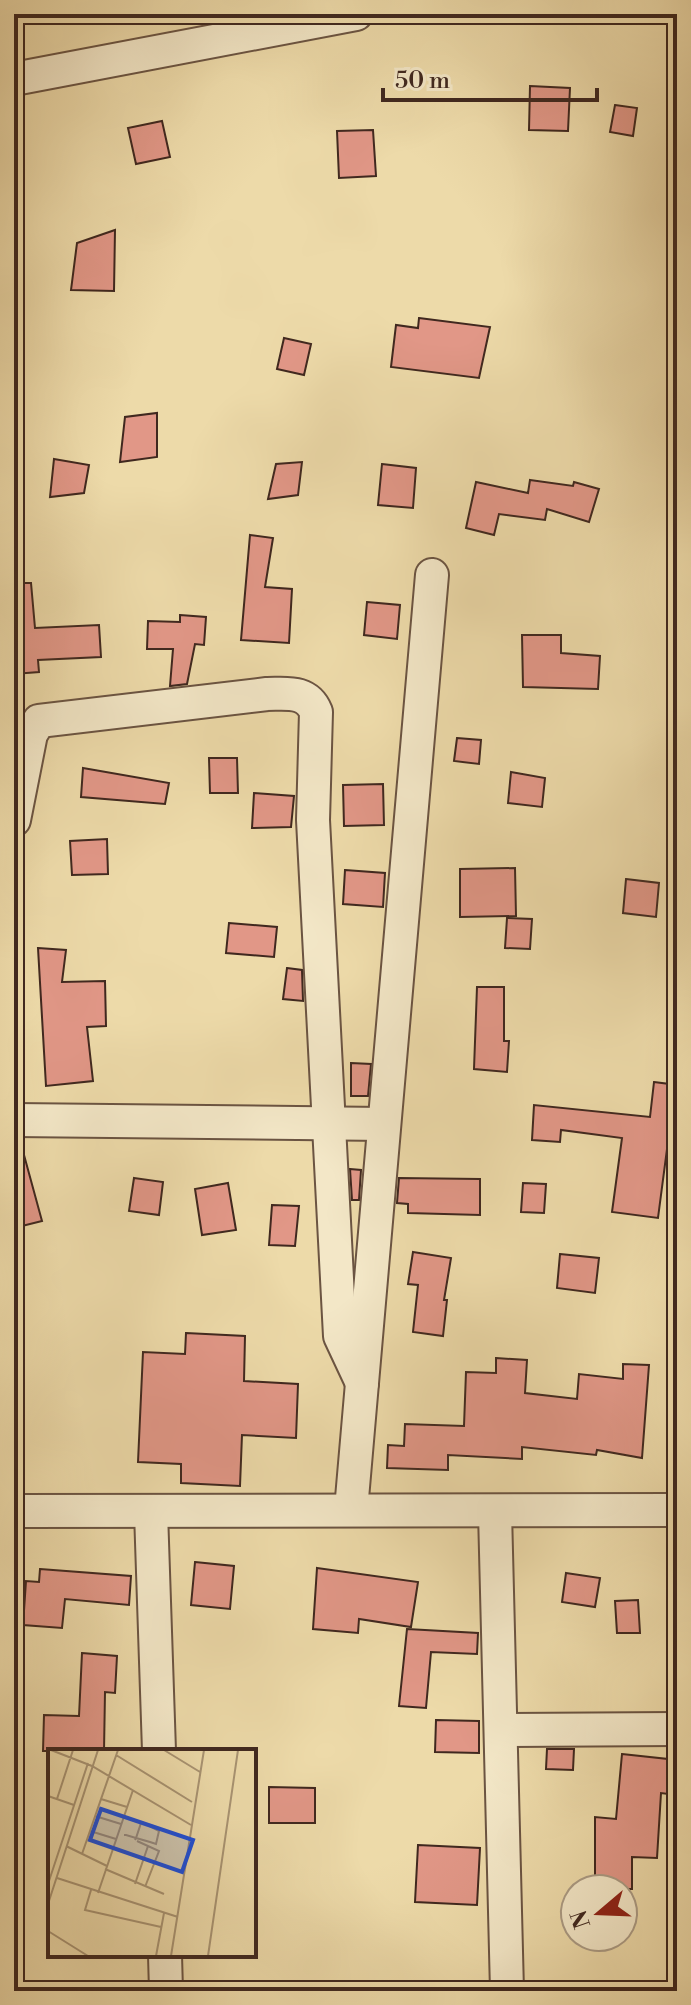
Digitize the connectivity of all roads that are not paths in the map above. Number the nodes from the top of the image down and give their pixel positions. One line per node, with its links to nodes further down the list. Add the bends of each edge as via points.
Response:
1 (356, 14): 2 (street)
2 (14, 79)
3 (432, 575): 7 (street)
4 (14, 820): 6 (street, via 31,734 39,721 267,694 300,695 312,702)
5 (14, 1120): 6 (street)
6 (328, 1123): 7 (street); 8 (street, via 340,1336)
7 (384, 1124): 8 (street)
8 (362, 1383): 9 (street)
9 (351, 1510): 12 (street); 13 (street)
10 (677, 1510): 13 (street)
11 (14, 1511): 12 (street)
12 (151, 1512): 16 (street)
13 (495, 1512): 15 (street)
14 (677, 1729): 15 (street)
15 (502, 1730): 19 (street)
16 (159, 1749)
17 (165, 1957): 18 (street)
18 (166, 1991)
19 (507, 1991)

